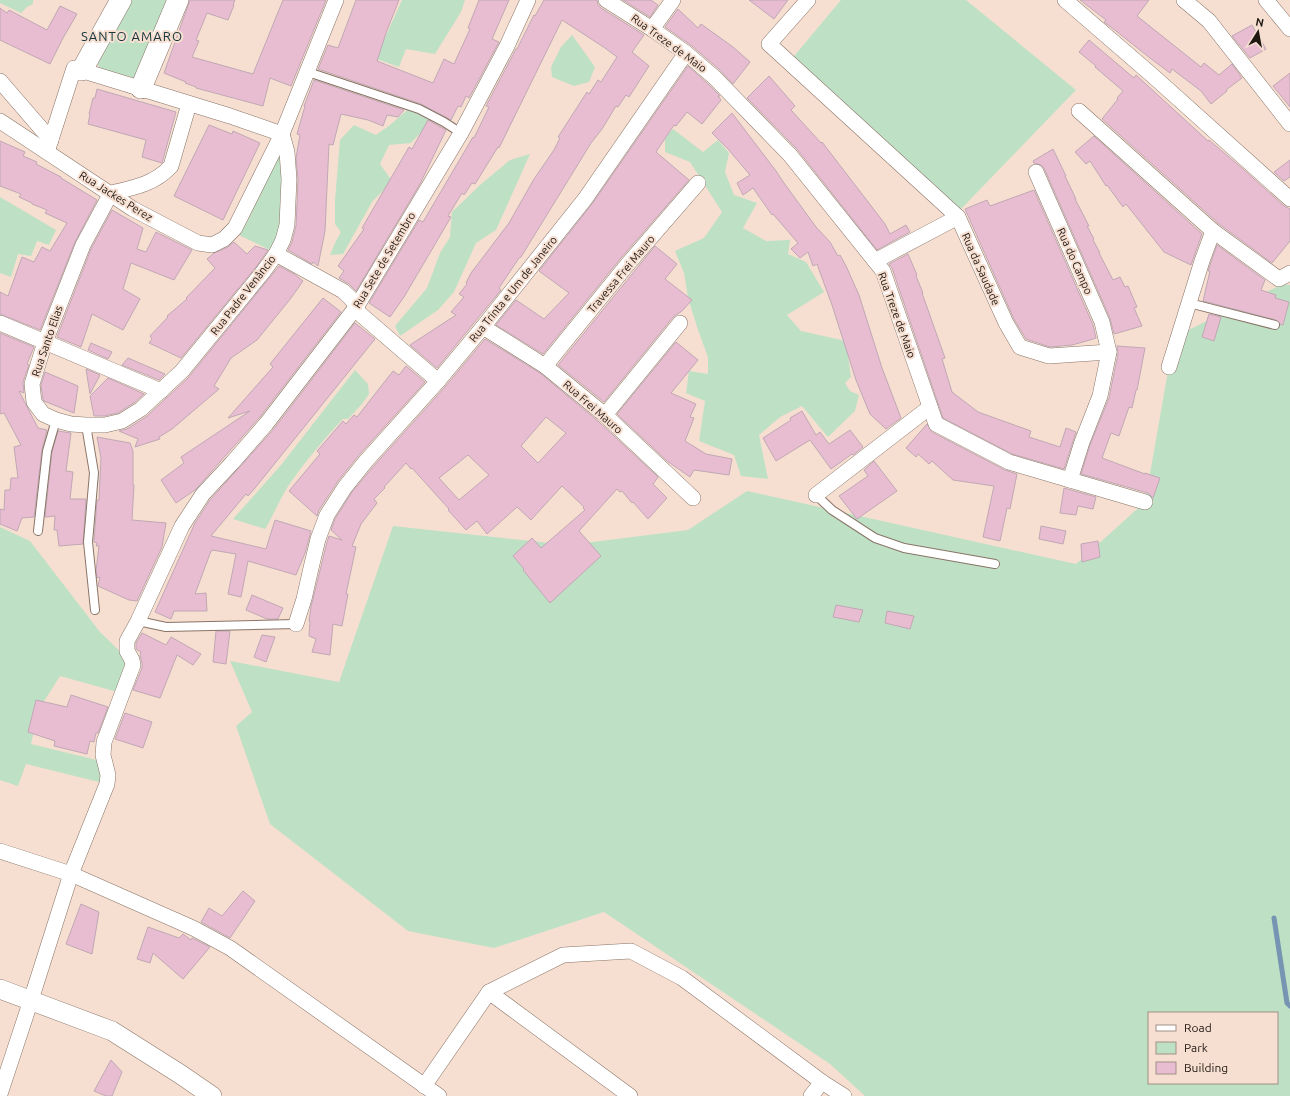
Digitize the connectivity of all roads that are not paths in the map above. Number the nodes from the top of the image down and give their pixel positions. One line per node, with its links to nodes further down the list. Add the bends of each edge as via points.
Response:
1 (121, 0): 14 (main road)
2 (178, 0): 17 (main road)
3 (336, 0): 15 (street)
4 (528, 0): 22 (street, Rua Sete de Setembro)
5 (606, 0): 11 (street, Rua Treze de Maio)
6 (672, 0): 11 (street)
7 (808, 0): 29 (street, Rua da Saudade, via 769,44)
8 (1065, 0): 28 (street)
9 (1184, 0): 21 (street, via 1209,21)
10 (1266, 0): 12 (street)
11 (652, 29): 13 (street, Rua Treze de Maio)
12 (1290, 29)
13 (686, 53): 32 (street, Rua Treze de Maio, via 714,77 790,155); 39 (street, Rua Trinta e Um de Janeiro, via 585,199)
14 (82, 70): 17 (street); 24 (street, via 74,68)
15 (308, 72): 22 (lane, via 419,109); 23 (street)
16 (0, 81): 24 (street)
17 (141, 88): 18 (street)
18 (189, 104): 23 (street); 27 (street, via 171,166 166,172 142,186)
19 (1079, 111): 30 (street)
20 (0, 121): 24 (street, Rua Jackes Perez)
21 (1290, 124)
22 (461, 133): 35 (street, Rua Sete de Setembro)
23 (282, 134): 27 (street, Rua Jackes Perez, via 235,228 224,239 212,245 198,243 132,209); 31 (street, Rua Padre Venâncio, via 288,152 287,225)
24 (49, 146): 27 (street, Rua Jackes Perez)
25 (1036, 172): 41 (street, Rua do Campo, via 1102,322)
26 (698, 183): 42 (street, Travessa Frei Mauro)
27 (111, 193): 40 (street, Rua Santo Elias, via 83,245)
28 (1290, 199)
29 (958, 217): 32 (street); 41 (street, Rua da Saudade, via 1006,323 1020,347 1049,356)
30 (1213, 231): 33 (street, via 1279,279); 34 (street)
31 (276, 254): 35 (street, via 343,291); 45 (street, Rua Padre Venâncio, via 182,371)
32 (875, 261): 46 (street, Rua Treze de Maio, via 883,271)
33 (1290, 273)
34 (1189, 303): 38 (lane); 43 (street)
35 (357, 306): 44 (street, via 359,313); 57 (street, Rua Sete de Setembro, via 266,424 203,494 182,526)
36 (0, 323): 40 (street)
37 (680, 323): 47 (street)
38 (1275, 324)
39 (484, 327): 42 (street, Rua Frei Mauro); 44 (street, Rua Trinta e Um de Janeiro)
40 (45, 342): 45 (street); 48 (street, Rua Santo Elias, via 32,384 34,402 43,414)
41 (1109, 352): 50 (street, via 1100,396)
42 (545, 366): 47 (street, Rua Frei Mauro)
43 (1169, 367)
44 (438, 381): 58 (street, Rua Trinta e Um de Janeiro, via 366,461 345,487 328,515 318,539)
45 (161, 391): 49 (street, Rua Santo Elias, via 141,409 122,421)
46 (930, 407): 50 (street, Rua Treze de Maio, via 936,424 1009,462); 51 (street)
47 (605, 415): 52 (street, Rua Frei Mauro)
48 (56, 420): 49 (street, Rua Santo Elias); 54 (lane, via 47,451)
49 (86, 425): 56 (lane, via 94,473 88,542)
50 (1070, 480): 53 (street, Rua Treze de Maio)
51 (816, 495): 55 (lane, via 832,510 876,538 904,548)
52 (693, 498)
53 (1145, 502)
54 (38, 531)
55 (995, 564)
56 (95, 610)
57 (138, 621): 58 (lane, via 166,627); 60 (street, Rua Sete de Setembro, via 127,641 127,651 133,665 104,742 107,784)
58 (296, 624)
59 (0, 851): 60 (street)
60 (71, 874): 63 (street, Rua Sete de Setembro); 65 (street, via 193,928 230,948)
61 (0, 989): 63 (street)
62 (489, 992): 64 (street, via 563,955 630,950 682,978); 65 (street); 69 (street)
63 (31, 1000): 66 (street, Rua Sete de Setembro); 67 (street, via 112,1031)
64 (822, 1082): 70 (street); 71 (street)
65 (424, 1086): 68 (street)
66 (0, 1094)
67 (212, 1096)
68 (439, 1096)
69 (630, 1096)
70 (811, 1096)
71 (844, 1096)

